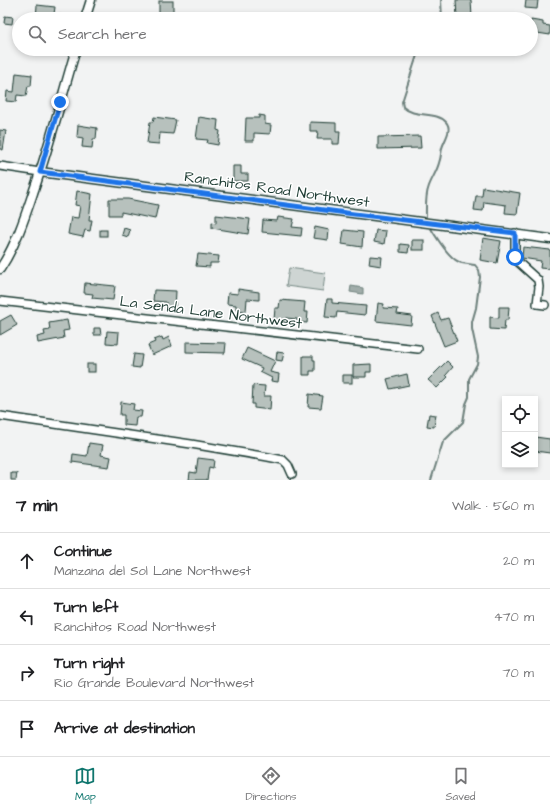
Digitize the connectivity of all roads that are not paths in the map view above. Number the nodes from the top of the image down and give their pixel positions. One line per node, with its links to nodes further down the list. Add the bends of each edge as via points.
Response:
1 (91, 0): 2 (street)
2 (87, 12)
3 (74, 56): 5 (street)
4 (0, 166): 5 (street, Ranchitos Road Northwest)
5 (40, 172): 6 (street, Ranchitos Road Northwest); 8 (street, via 23,223)
6 (515, 233): 7 (street, Ranchitos Road Northwest); 10 (street, via 515,257 538,280 537,304)
7 (550, 239)
8 (0, 269)
9 (0, 301): 11 (street, La Senda Lane Northwest)
10 (545, 305)
11 (418, 349)
12 (0, 416): 13 (street, via 268,457 283,460)
13 (292, 474)

